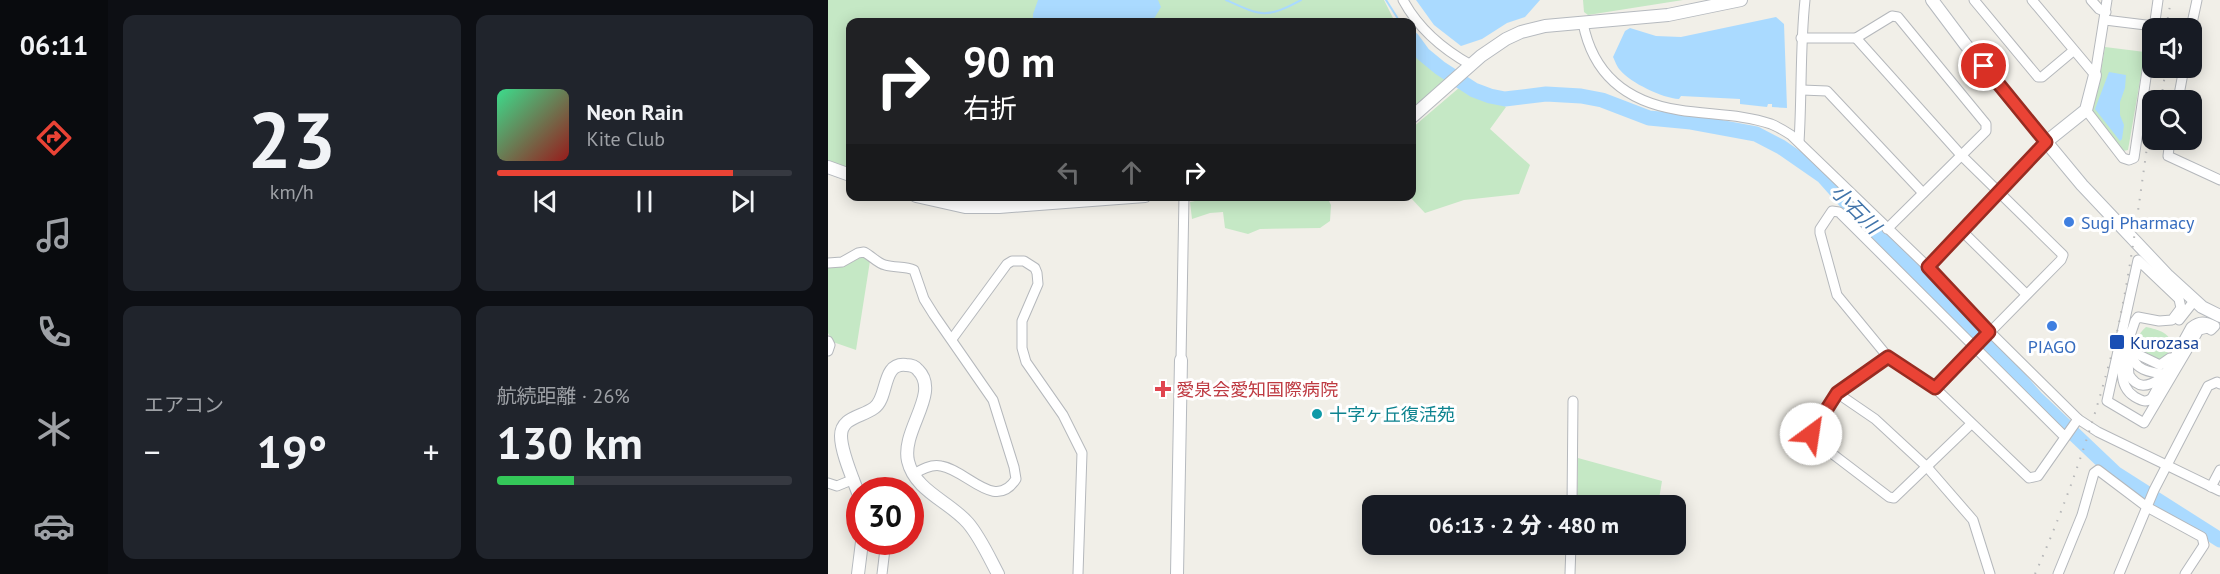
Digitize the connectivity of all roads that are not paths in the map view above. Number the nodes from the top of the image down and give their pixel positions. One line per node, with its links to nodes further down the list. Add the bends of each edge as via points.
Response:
1 (1403, 0): 19 (street, via 1431,37)
2 (1741, 0): 14 (street, via 1668,15)
3 (1805, 0): 16 (street)
4 (1932, 0): 26 (street)
5 (1974, 0): 18 (street, via 2038,77)
6 (2032, 0): 18 (street)
7 (2091, 0): 11 (street)
8 (2107, 0): 11 (street)
9 (2158, 0): 12 (street)
10 (2197, 0): 13 (street)
11 (2105, 16): 15 (street); 20 (street)
12 (2155, 18)
13 (2193, 18)
14 (1583, 23): 19 (street, via 1521,32); 25 (street, via 1598,64 1624,90 1659,106 1773,125)
15 (2142, 24)
16 (1801, 38): 17 (street); 22 (street)
17 (1856, 38): 28 (street); 28 (street, via 1892,16 1898,17 1986,124 1986,130)
18 (2073, 51): 20 (street)
19 (1471, 64): 24 (street)
20 (2095, 75): 23 (street)
21 (2146, 78): 23 (street, via 2134,158 2123,158)
22 (1802, 90): 25 (street); 33 (street, via 1827,91)
23 (2086, 110): 26 (street)
24 (1416, 114)
25 (1799, 142): 37 (street)
26 (2046, 142): 32 (street); 42 (street, via 2082,185)
27 (2168, 150): 31 (street, via 2170,158)
28 (1961, 155): 32 (street); 33 (street)
29 (828, 167): 30 (street)
30 (846, 174)
31 (2220, 180)
32 (2000, 193): 38 (street); 41 (street, via 2063,255)
33 (1923, 194): 37 (street)
34 (938, 201): 35 (street, via 965,207 999,207)
35 (1079, 201)
36 (1184, 201): 52 (street)
37 (1887, 229): 40 (street)
38 (1962, 231): 40 (street); 41 (street)
39 (828, 263): 45 (street, via 842,262 864,252 888,266 914,270 924,298)
40 (1928, 267): 44 (street)
41 (2026, 294): 44 (street)
42 (2198, 304): 43 (street); 48 (street, via 2172,326 2141,323); 51 (street)
43 (2220, 316)
44 (1987, 333): 47 (street); 58 (street)
45 (952, 339): 64 (street, via 993,400 1016,480 1010,489 1000,493 943,466); 78 (street, via 1007,264 1018,260 1035,268 1038,284 1022,321 1022,348 1026,362 1063,415 1082,453)
46 (828, 340): 49 (street)
47 (1975, 345): 50 (street, via 1834,210 1819,231 1837,295); 55 (street); 60 (street)
48 (2131, 350): 51 (street, via 2155,364); 53 (street, via 2137,366); 53 (street, via 2125,382 2132,392 2147,398)
49 (828, 351)
50 (1888, 357): 55 (street); 56 (street)
51 (2170, 358): 53 (street)
52 (1181, 360): 79 (street)
53 (2163, 376): 53 (street, via 2148,401 2133,396 2124,387 2125,354 2138,317 2167,321 2176,317 2181,308 2179,299 2138,260 2107,401 2144,423 2199,330 2215,326 2205,321 2191,327)
54 (2220, 384): 61 (street, via 2208,386)
55 (1935, 388): 59 (street)
56 (1837, 393): 62 (street, via 1875,418); 62 (street, via 1811,433 1813,440 1892,499)
57 (1573, 400): 70 (street)
58 (2077, 421): 60 (street); 61 (street)
59 (1971, 424): 60 (street, via 2031,479 2038,476); 62 (street)
60 (2067, 436)
61 (2166, 466): 68 (street); 71 (street)
62 (1927, 468): 81 (street, via 1973,520)
63 (2220, 470): 68 (street)
64 (914, 474): 65 (street, via 907,448 926,388 920,371 900,364 886,378 880,402 845,424 841,435); 77 (street, via 921,485 968,523)
65 (853, 477)
66 (846, 482): 67 (street, via 837,486)
67 (828, 483)
68 (2211, 486): 69 (street)
69 (2220, 491)
70 (1572, 495)
71 (2147, 507): 82 (street, via 2102,471 2096,471); 83 (street); 84 (street, via 2203,540 2204,545)
72 (860, 555): 75 (street)
73 (884, 555): 76 (street)
74 (1571, 555): 80 (street)
75 (858, 574)
76 (882, 574)
77 (998, 574)
78 (1078, 574)
79 (1177, 574)
80 (1570, 574)
81 (1990, 574)
82 (2058, 574)
83 (2119, 574)
84 (2185, 574)

